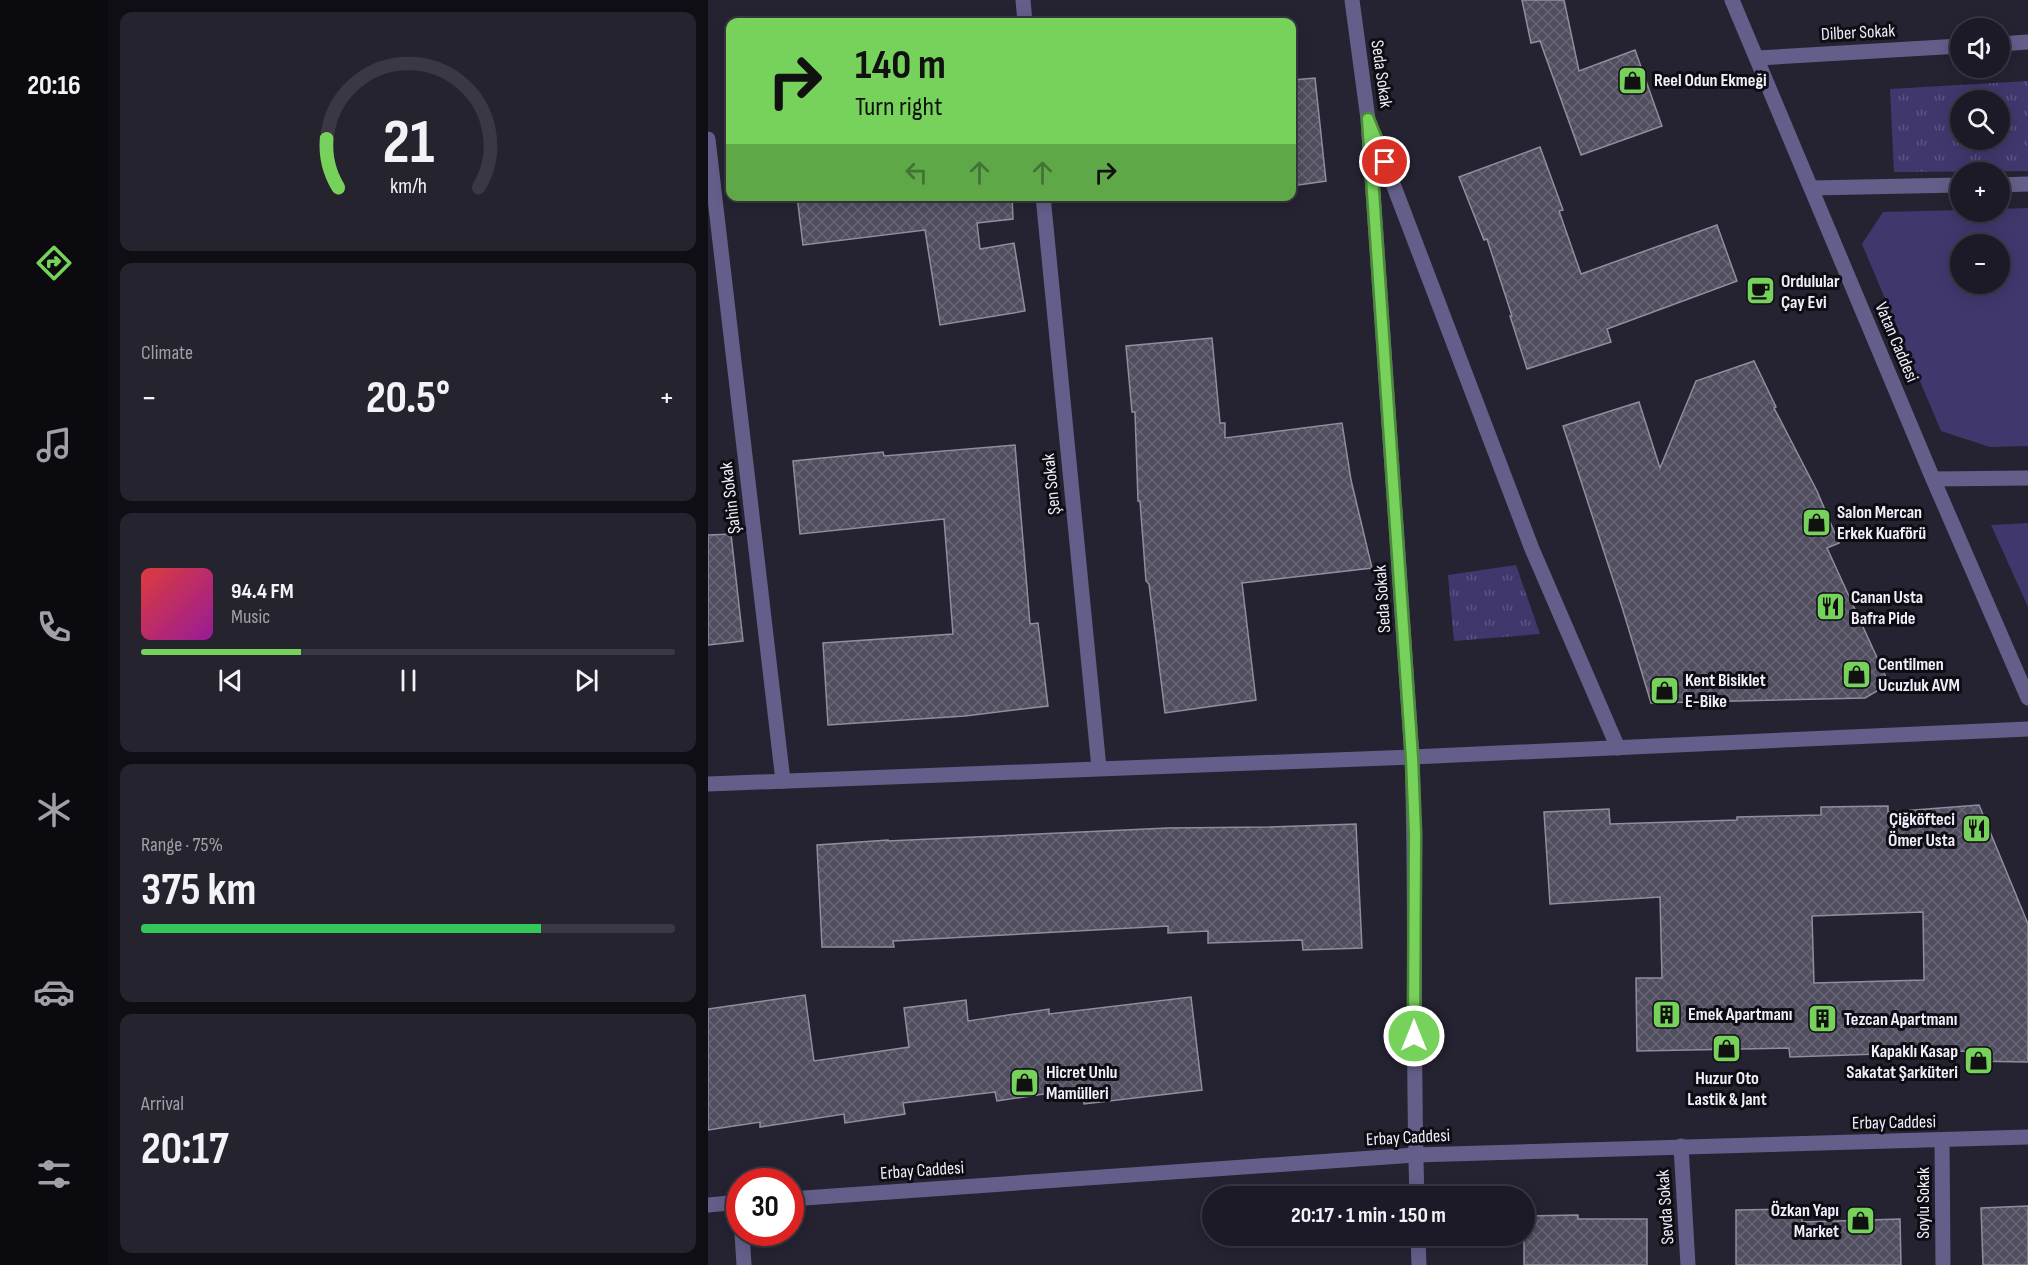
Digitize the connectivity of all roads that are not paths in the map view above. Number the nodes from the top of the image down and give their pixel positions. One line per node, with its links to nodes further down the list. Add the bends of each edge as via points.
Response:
1 (1023, 0): 4 (street)
2 (1352, 0): 9 (street, Seda Sokak)
3 (1732, 0): 8 (street, Vatan Caddesi)
4 (1025, 18)
5 (2028, 42): 6 (street)
6 (2010, 43)
7 (1950, 47): 8 (street, Dilber Sokak)
8 (1758, 58): 14 (street, Vatan Caddesi)
9 (1368, 119): 20 (street, via 1532,549); 21 (street, Seda Sokak)
10 (708, 139): 23 (street, Şahin Sokak)
11 (2028, 184): 12 (street)
12 (2010, 185)
13 (1950, 186): 14 (street)
14 (1812, 188): 17 (street, Vatan Caddesi)
15 (1042, 201): 22 (street, Şen Sokak)
16 (2028, 478): 17 (street)
17 (1933, 479): 18 (street, Vatan Caddesi)
18 (2028, 698)
19 (2028, 729): 20 (street)
20 (1618, 748): 21 (street)
21 (1412, 758): 22 (street); 28 (street, Seda Sokak)
22 (1099, 768): 23 (street)
23 (783, 781): 24 (street)
24 (708, 784)
25 (2028, 1137): 26 (street, Erbay Caddesi)
26 (1942, 1140): 27 (street, Erbay Caddesi); 38 (street, Soylu Sokak)
27 (1681, 1146): 28 (street, Erbay Caddesi); 37 (street, Sevda Sokak)
28 (1415, 1155): 29 (street, Seda Sokak); 30 (street, Erbay Caddesi)
29 (1416, 1186)
30 (804, 1198)
31 (726, 1204): 32 (street)
32 (708, 1205)
33 (743, 1246): 35 (street)
34 (1418, 1246): 36 (street)
35 (744, 1265)
36 (1419, 1265)
37 (1688, 1265)
38 (1943, 1265)

